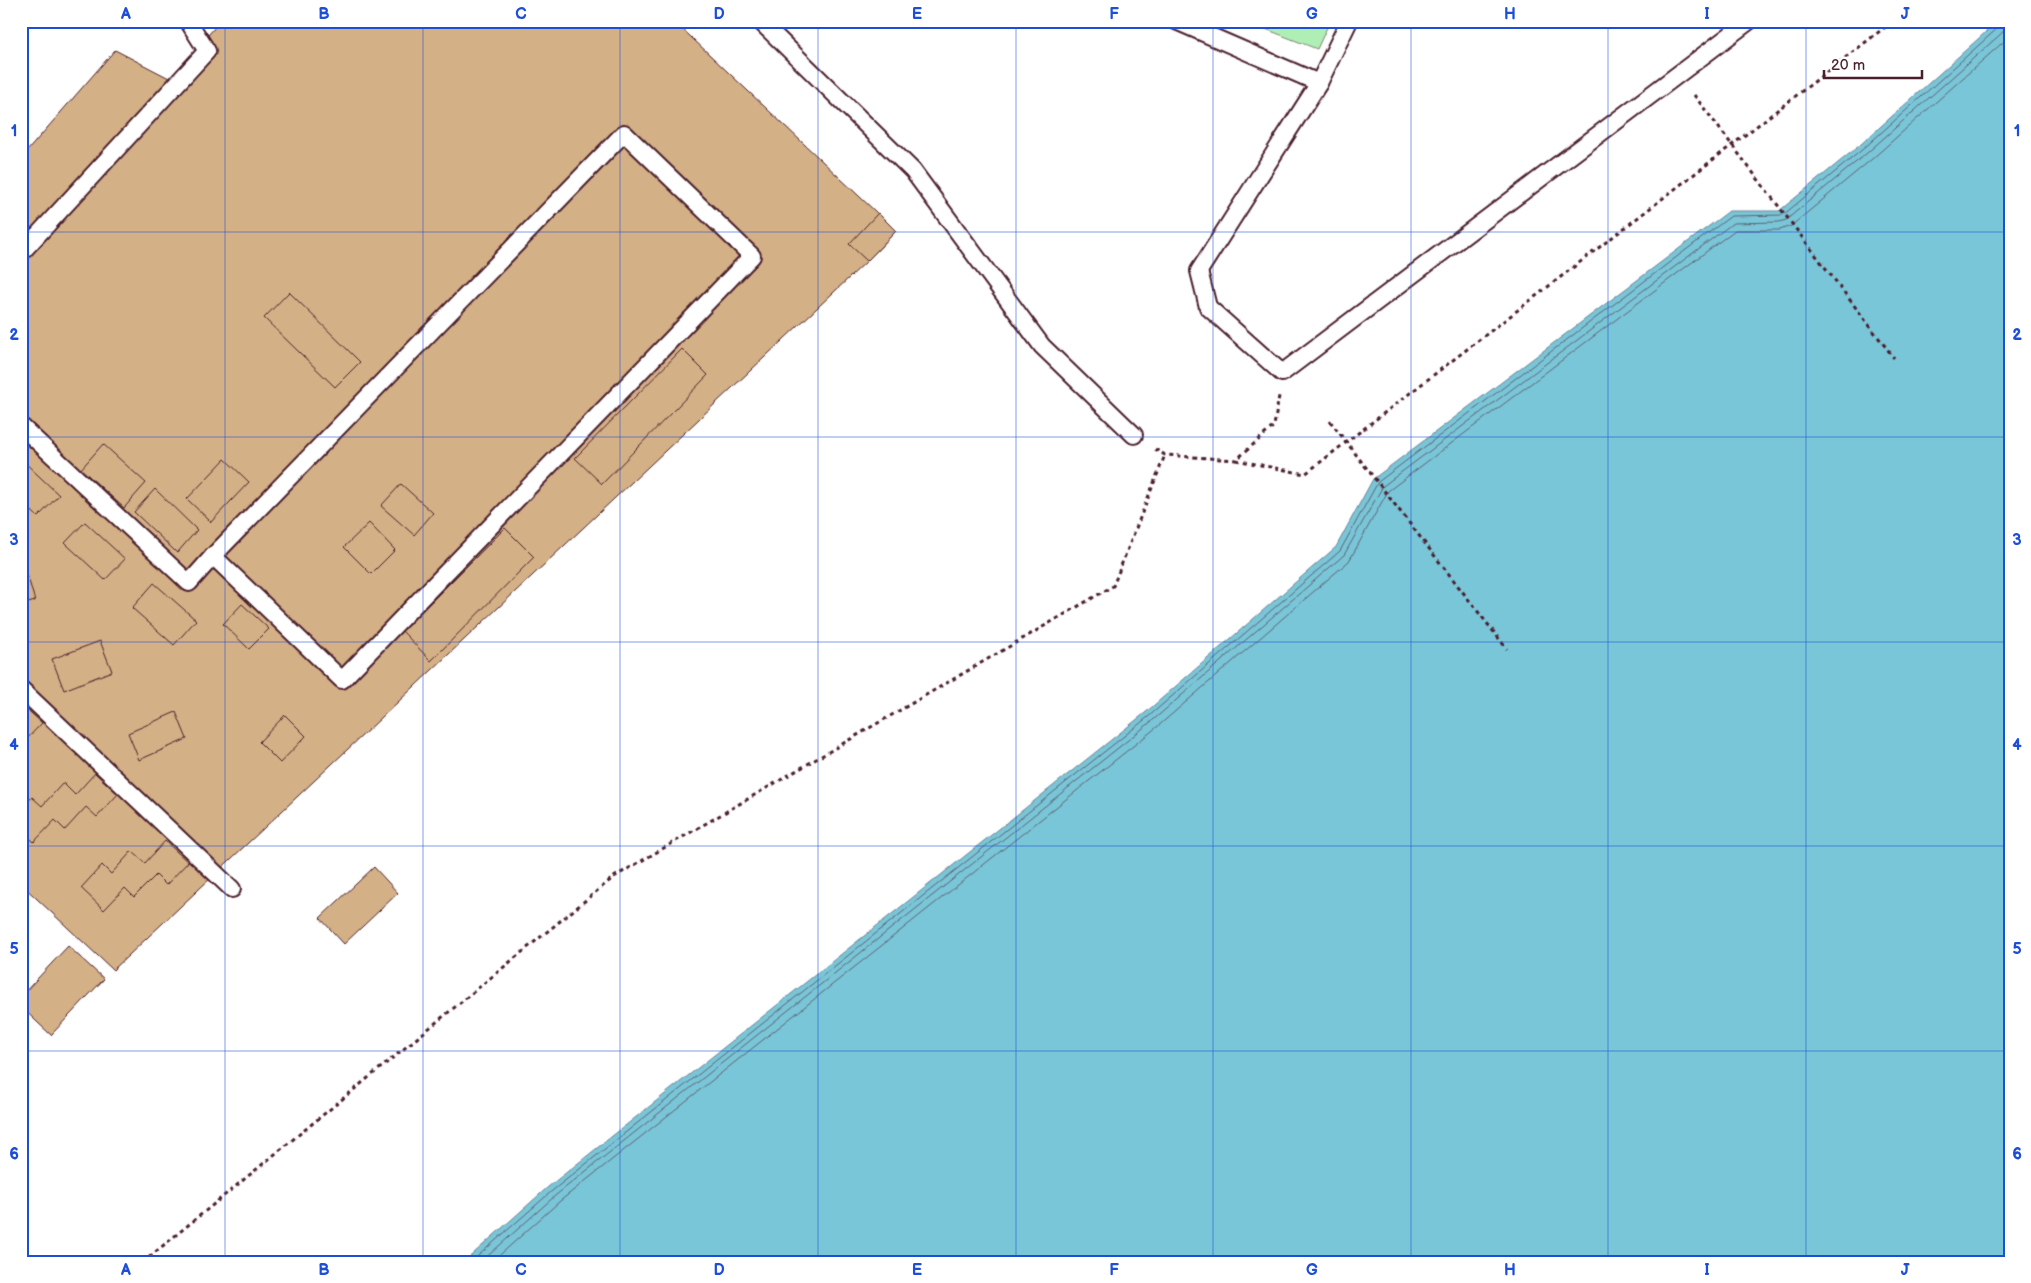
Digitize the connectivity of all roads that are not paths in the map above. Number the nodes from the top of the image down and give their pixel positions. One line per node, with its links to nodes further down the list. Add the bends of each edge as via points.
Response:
1 (188, 21): 7 (lane, via 207,51)
2 (760, 21): 9 (lane, via 913,171 1042,346)
3 (1176, 21): 6 (lane)
4 (1348, 21): 6 (lane)
5 (1749, 21): 6 (lane, via 1282,373 1208,307 1199,271)
6 (1319, 83)
7 (21, 253)
8 (21, 426): 10 (lane, via 189,583)
9 (1134, 435)
10 (213, 556): 10 (lane, via 342,680 752,256 624,134)
11 (21, 689): 12 (lane)
12 (232, 889)

